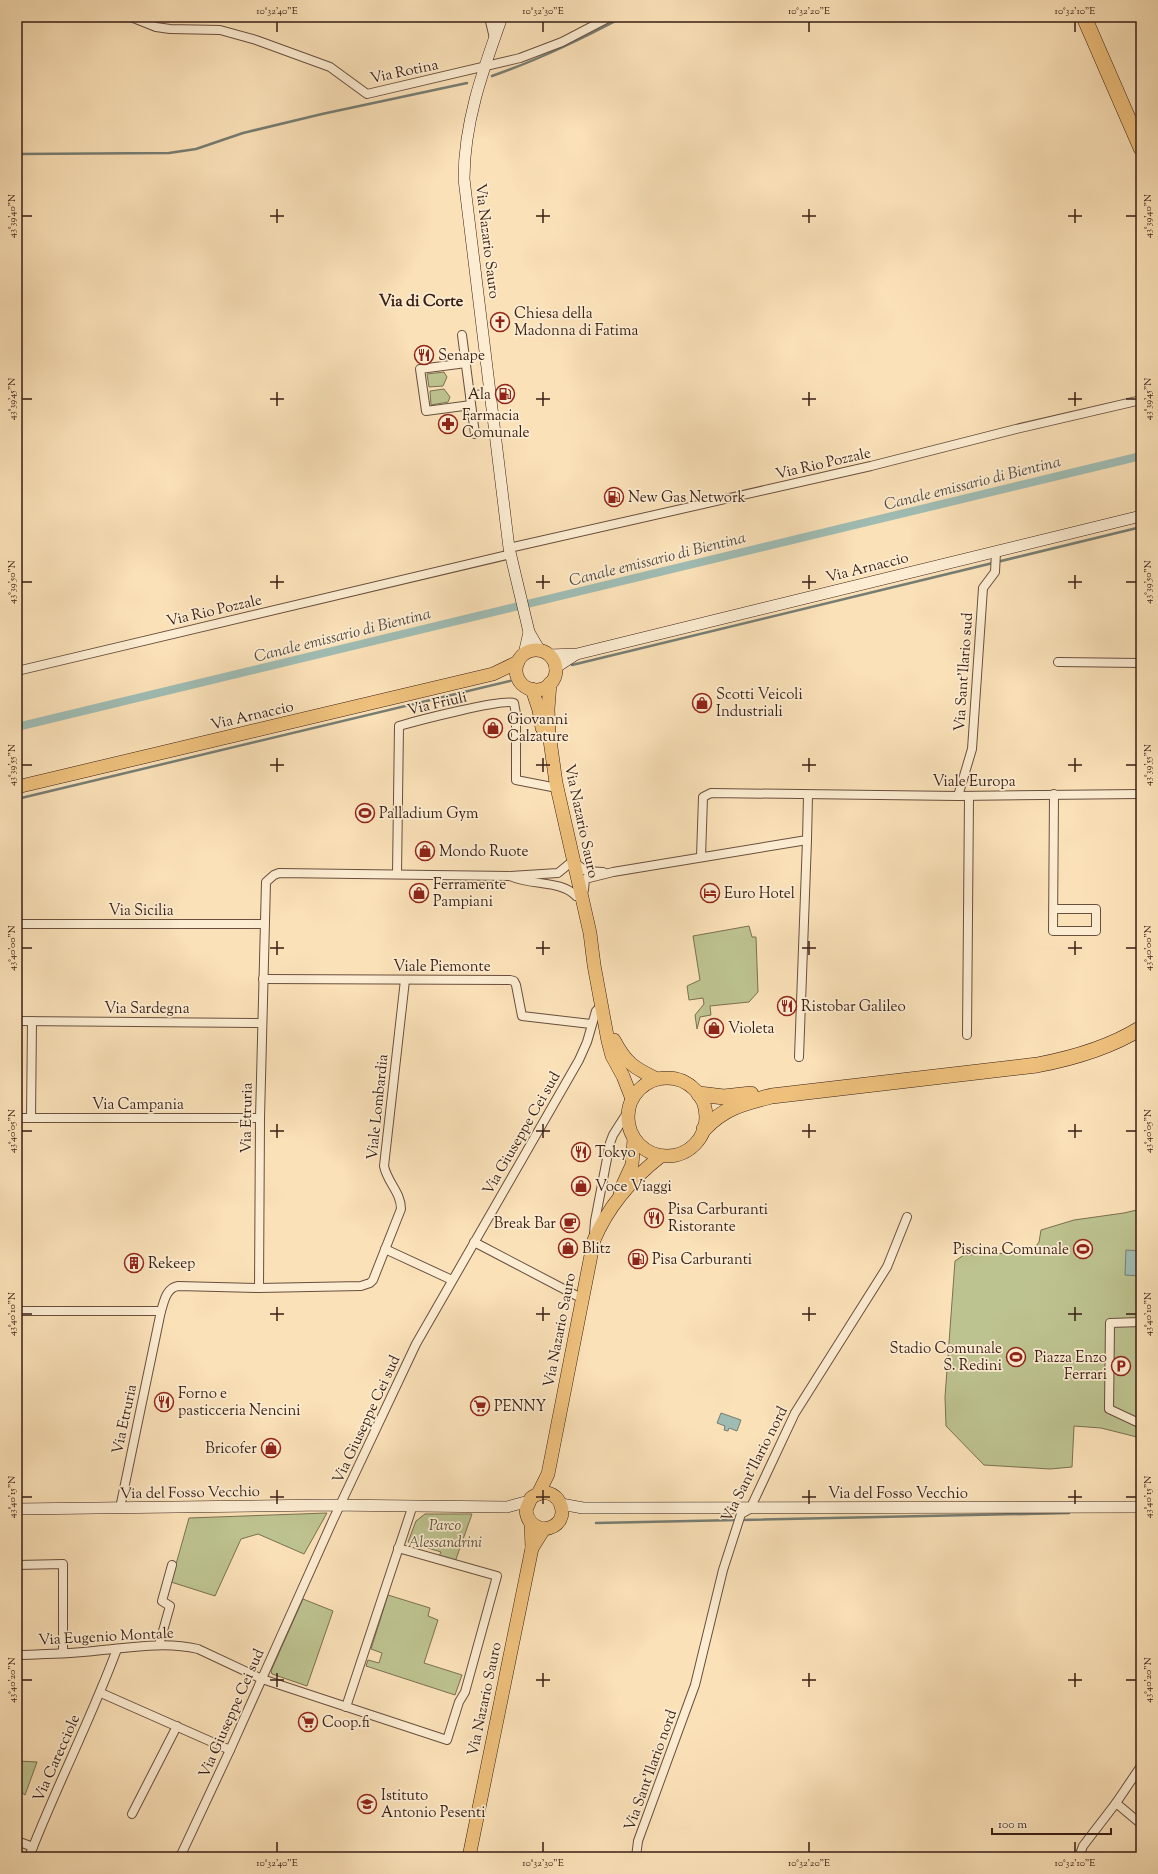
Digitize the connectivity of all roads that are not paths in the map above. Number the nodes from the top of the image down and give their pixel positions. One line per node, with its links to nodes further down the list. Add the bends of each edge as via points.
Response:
1 (131, 17): 8 (street, Via Rotina, via 156,27 220,30 256,40 330,67 367,94)
2 (489, 17): 7 (street)
3 (502, 17): 7 (main road, Via Nazario Sauro)
4 (610, 17): 8 (street, Via Rotina, via 539,51)
5 (1084, 17): 10 (highway)
6 (1095, 17): 9 (highway)
7 (494, 38): 8 (main road, Via Nazario Sauro)
8 (483, 68): 13 (main road, Via Nazario Sauro, via 466,133 464,179)
9 (1141, 122)
10 (1141, 148)
11 (462, 335): 12 (street)
12 (466, 363): 14 (street); 16 (street, via 420,369 426,411)
13 (490, 393): 14 (street); 19 (main road, Via Nazario Sauro)
14 (470, 396): 16 (street)
15 (1141, 400): 19 (street, Via Rio Pozzale)
16 (471, 405): 17 (street)
17 (475, 434)
18 (1141, 516): 20 (main road, Via Arnaccio)
19 (510, 551): 21 (main road, Via Nazario Sauro); 28 (street, Via Rio Pozzale)
20 (996, 555): 23 (main road, Via Arnaccio); 38 (street, Via Sant'Ilario sud, via 995,572 983,588 972,749)
21 (528, 629): 22 (main road, Via Nazario Sauro); 24 (main road, Via Nazario Sauro)
22 (545, 653): 23 (main road, Via Arnaccio); 24 (main road, via 533,650); 27 (main road, via 554,662)
23 (577, 654): 27 (main road, Via Arnaccio)
24 (521, 658): 29 (main road, Via Arnaccio); 30 (main road)
25 (1058, 662): 26 (street)
26 (1141, 663)
27 (555, 668): 31 (main road)
28 (17, 671)
29 (493, 674): 30 (main road, Via Arnaccio); 33 (main road, Via Arnaccio)
30 (517, 676): 32 (main road, via 524,686)
31 (550, 683): 32 (main road, via 541,689); 42 (main road, Via Nazario Sauro, via 548,709 553,764)
32 (532, 689): 34 (main road, Via Nazario Sauro, via 539,710)
33 (17, 787)
34 (552, 787): 42 (main road, Via Nazario Sauro); 44 (street, Via Friuli, via 516,780 516,714 514,703 510,701 399,726)
35 (1054, 794): 36 (street, Viale Europa); 39 (street, Viale Europa); 47 (street)
36 (1141, 794)
37 (808, 795): 38 (street, Viale Europa); 40 (street); 41 (street, Viale Europa, via 711,794 703,797)
38 (958, 796): 39 (street, Viale Europa)
39 (969, 796): 62 (street)
40 (807, 840): 41 (street); 63 (street)
41 (701, 857): 43 (street)
42 (572, 863): 43 (street, via 586,871); 45 (street, Via Etruria, via 558,873); 46 (main road, Via Nazario Sauro); 48 (main road, Via Nazario Sauro)
43 (614, 872): 48 (street, via 584,881)
44 (397, 874): 45 (street, Via Etruria); 50 (street, Via Etruria, via 276,874 268,879 265,886)
45 (510, 876): 46 (street, Via Etruria, via 526,882 566,888)
46 (576, 896): 51 (main road, Via Nazario Sauro)
47 (1053, 909): 47 (street, via 1096,909 1096,931 1053,931)
48 (587, 918): 51 (main road, Via Nazario Sauro)
49 (17, 924): 50 (street, Via Sicilia)
50 (264, 924): 52 (street, Via Etruria)
51 (594, 966): 54 (main road, Via Nazario Sauro)
52 (263, 978): 53 (street, Viale Piemonte); 58 (street, Via Etruria)
53 (405, 980): 59 (street, Viale Piemonte, via 514,981 522,1016); 78 (street, Viale Lombardia, via 384,1166 400,1197 401,1209)
54 (601, 1006): 59 (street, Via Giuseppe Cei sud); 60 (main road, Via Nazario Sauro)
55 (1141, 1020): 65 (highway, via 1093,1046 1035,1061 836,1081 741,1096)
56 (17, 1021): 57 (street, Via Sardegna)
57 (32, 1021): 58 (street, Via Sardegna); 69 (street)
58 (262, 1023): 70 (street, Via Etruria)
59 (591, 1024): 77 (street, Via Giuseppe Cei sud, via 587,1042 578,1060)
60 (606, 1026): 64 (main road, Via Nazario Sauro, via 628,1063); 66 (main road, Via Nazario Sauro, via 610,1050)
61 (1141, 1028): 71 (highway, via 1096,1050 1060,1061 772,1096 726,1110)
62 (967, 1035)
63 (799, 1057)
64 (657, 1079): 65 (main road, Via Nazario Sauro, via 679,1080); 66 (main road, Via Nazario Sauro, via 645,1084)
65 (698, 1094): 71 (main road, Via Nazario Sauro, via 706,1111)
66 (632, 1099): 67 (main road, Via Nazario Sauro)
67 (627, 1113): 72 (main road, Via Nazario Sauro, via 628,1125); 76 (street, Via Nazario Sauro, via 610,1143 595,1221)
68 (17, 1118): 69 (street, Via Campania)
69 (31, 1118): 70 (street, Via Campania)
70 (260, 1118): 80 (street, Via Etruria)
71 (704, 1129): 73 (main road, Via Nazario Sauro, via 699,1140 690,1149 680,1154)
72 (634, 1139): 73 (main road, via 646,1151); 74 (main road, Via Nazario Sauro, via 632,1165)
73 (661, 1156): 74 (main road, Via Nazario Sauro, via 646,1168)
74 (611, 1208): 76 (main road, Via Nazario Sauro)
75 (907, 1217): 95 (street, Via Sant'Ilario nord, via 887,1267 795,1413)
76 (594, 1240): 81 (main road, Via Nazario Sauro)
77 (474, 1242): 79 (street, Via Giuseppe Cei sud); 81 (street)
78 (385, 1249): 79 (street); 80 (street, Viale Lombardia, via 373,1280 366,1285)
79 (452, 1280): 88 (street, Via Giuseppe Cei sud, via 416,1344)
80 (259, 1288): 83 (street, Via Etruria, via 174,1287 166,1296)
81 (581, 1298): 86 (main road, Via Nazario Sauro, via 548,1474)
82 (17, 1311): 83 (street)
83 (161, 1311): 92 (street, Via Etruria)
84 (1141, 1322): 85 (street, via 1110,1323 1109,1409)
85 (1141, 1424)
86 (540, 1496): 87 (main road, via 557,1498); 90 (main road, Via del Fosso Vecchio); 96 (main road, Via Nazario Sauro, via 526,1510)
87 (561, 1504): 93 (main road, Via del Fosso Vecchio); 97 (main road)
88 (341, 1505): 89 (main road, Via del Fosso Vecchio); 92 (main road, Via del Fosso Vecchio); 107 (street, Via Giuseppe Cei sud)
89 (413, 1505): 90 (main road, Via del Fosso Vecchio); 99 (street)
90 (507, 1507): 96 (main road, Via del Fosso Vecchio)
91 (1141, 1507): 95 (main road, Via del Fosso Vecchio)
92 (120, 1508): 94 (main road, Via del Fosso Vecchio)
93 (583, 1508): 95 (main road, Via del Fosso Vecchio); 97 (main road, Via del Fosso Vecchio)
94 (17, 1510)
95 (746, 1511): 121 (street, Via Sant'Ilario nord, via 737,1527 722,1570 695,1685 638,1841)
96 (529, 1519): 98 (main road); 100 (main road, Via Nazario Sauro)
97 (561, 1519): 98 (main road, Via Nazario Sauro, via 554,1526)
98 (544, 1529): 100 (main road, Via Nazario Sauro)
99 (398, 1548): 109 (street); 109 (street, Via Eugenio Montale, via 497,1576 465,1692 459,1702 447,1740)
100 (532, 1548): 120 (main road, Via Nazario Sauro)
101 (17, 1565): 105 (street, via 63,1564)
102 (172, 1565): 103 (street, via 162,1602 170,1606)
103 (159, 1645): 104 (street, Via Eugenio Montale); 107 (street, Via Eugenio Montale, via 198,1648)
104 (117, 1649): 105 (street, Via Eugenio Montale); 108 (street, Via Carecciole)
105 (63, 1653): 106 (street, Via Eugenio Montale)
106 (17, 1655)
107 (262, 1679): 109 (street, Via Eugenio Montale); 111 (street, Via Giuseppe Cei sud)
108 (101, 1692): 110 (street); 117 (street, Via Carecciole)
109 (346, 1707)
110 (177, 1726): 111 (street); 114 (street)
111 (230, 1750): 119 (street, Via Giuseppe Cei sud)
112 (1141, 1766): 113 (street)
113 (1116, 1803): 115 (street); 122 (street, via 1083,1846)
114 (132, 1814)
115 (1141, 1824)
116 (17, 1841): 117 (street)
117 (33, 1847): 118 (street, Via Carecciole)
118 (29, 1857)
119 (180, 1857)
120 (469, 1857)
121 (636, 1857)
122 (1079, 1857)

